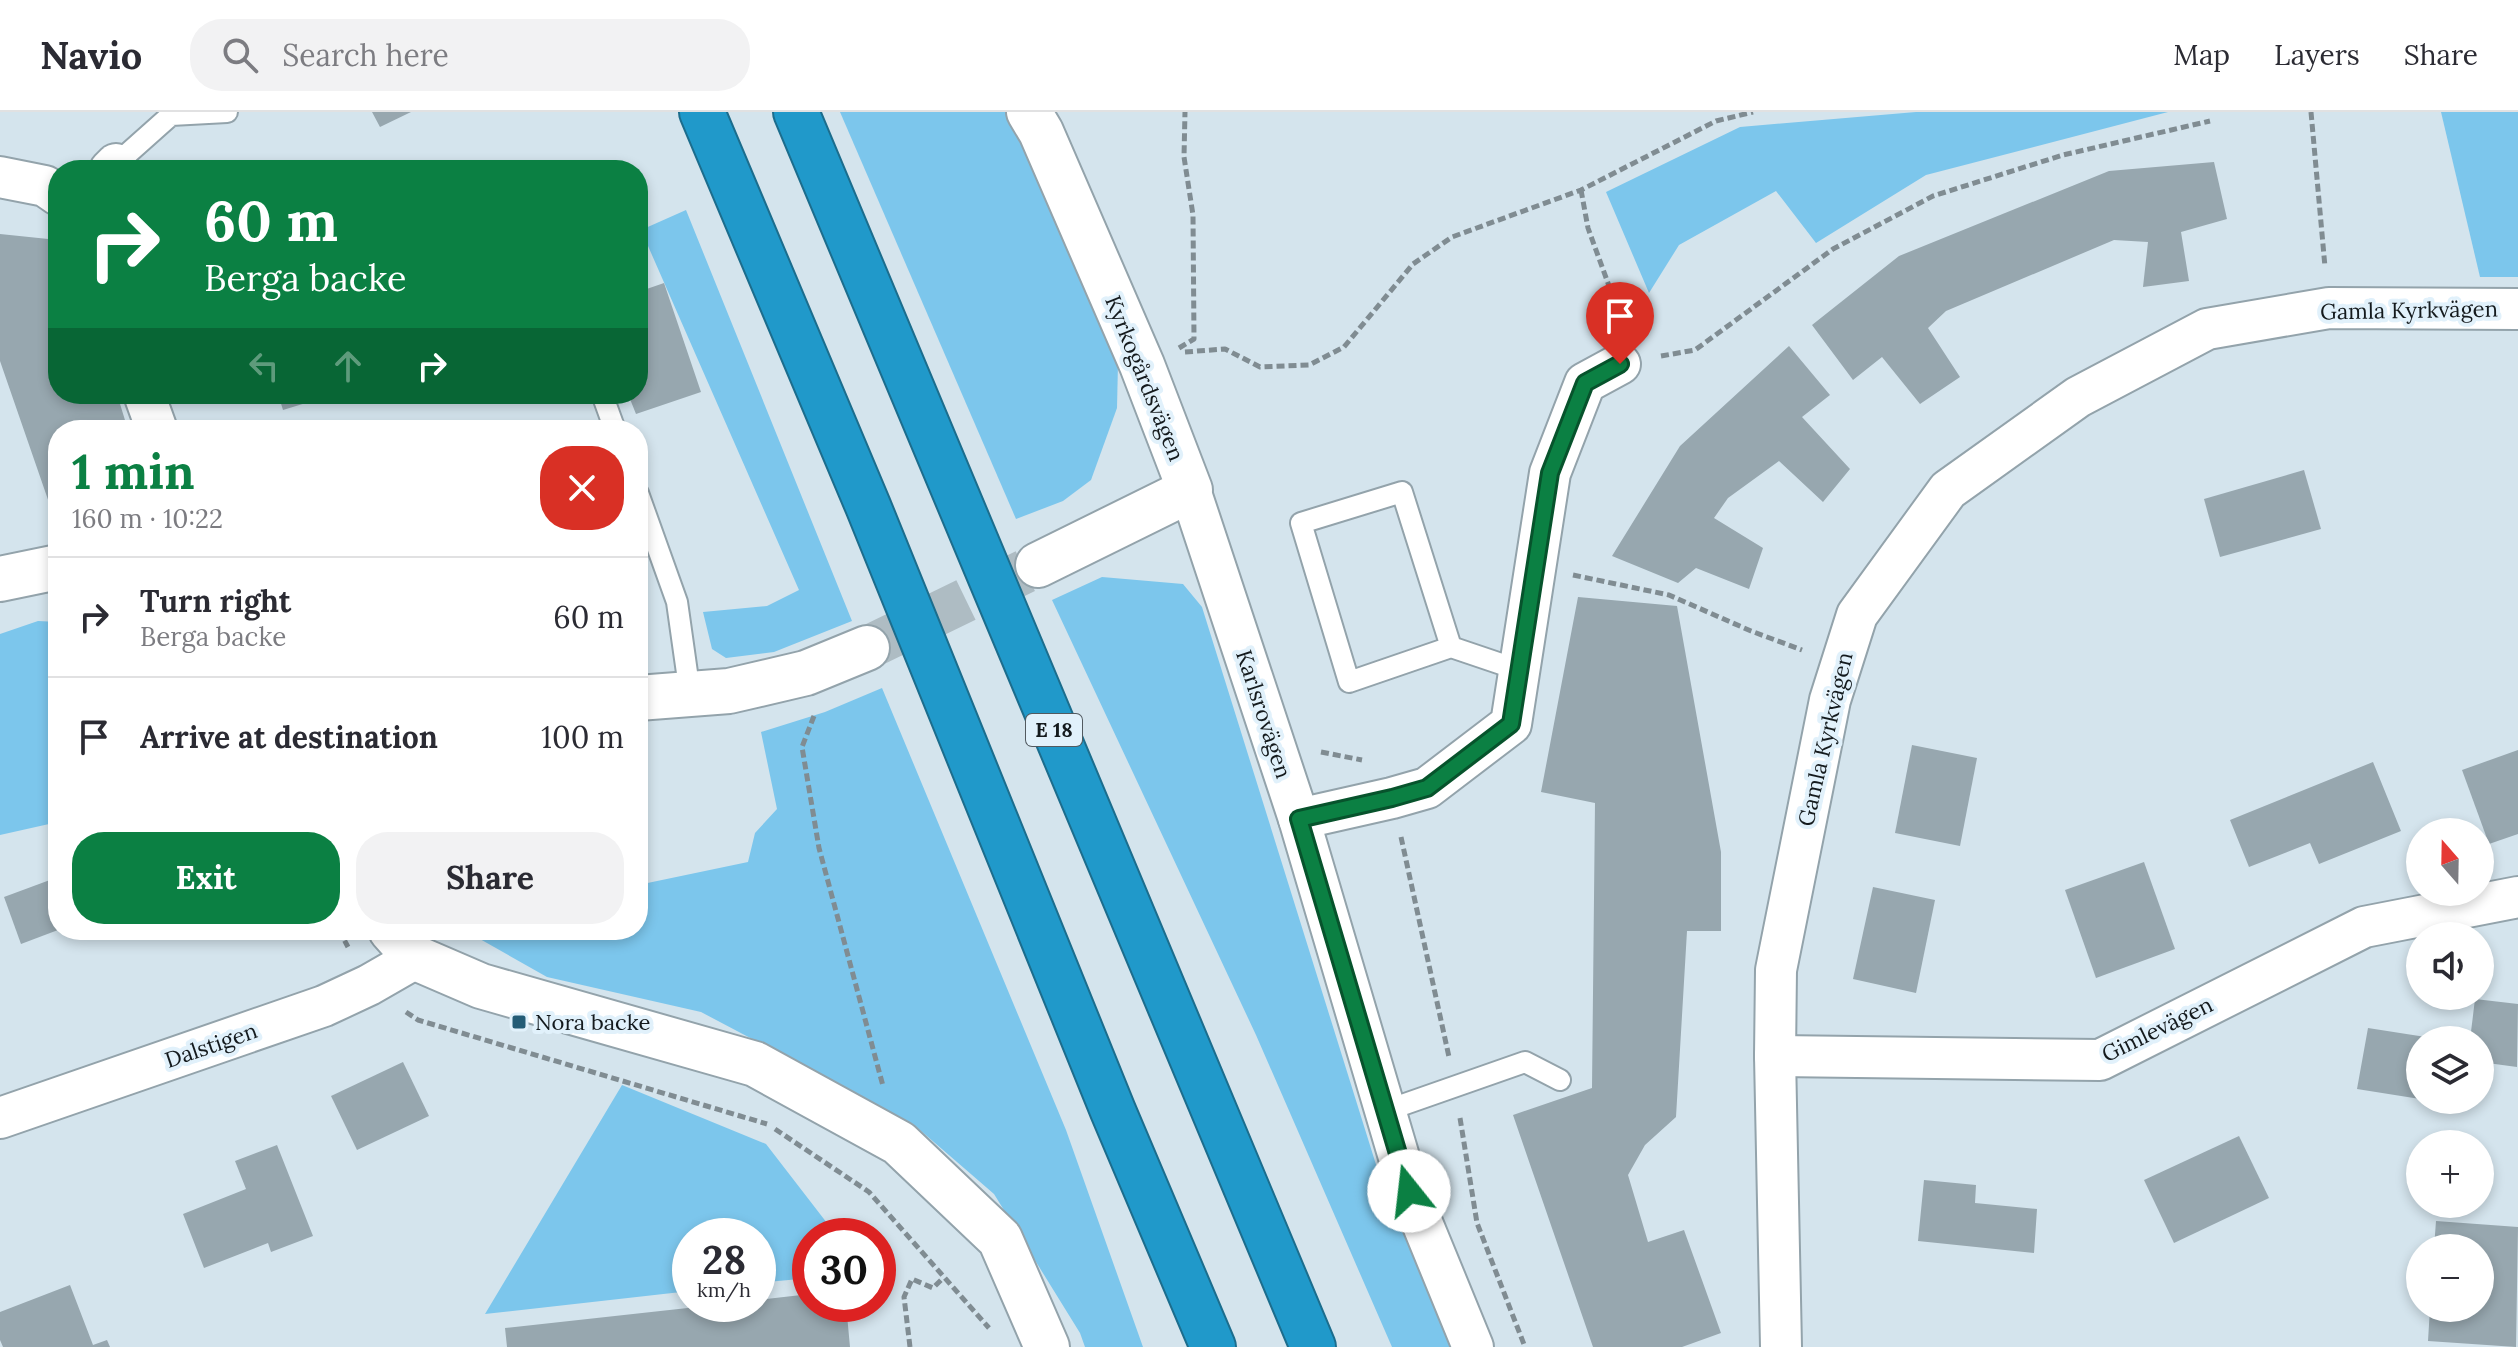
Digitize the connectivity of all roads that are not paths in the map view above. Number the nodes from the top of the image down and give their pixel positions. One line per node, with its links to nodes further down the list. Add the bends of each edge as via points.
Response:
1 (227, 112): 5 (lane)
2 (702, 112): 26 (highway)
3 (796, 112): 32 (highway, E 18)
4 (1029, 112): 11 (street, Kyrkogårdsvägen, via 1136,351)
5 (186, 113): 6 (lane, via 171,115)
6 (124, 160)
7 (0, 177): 8 (street)
8 (48, 188)
9 (2518, 309): 24 (street, Gamla Kyrkvägen, via 2329,308 2207,329 2078,397 1948,490 1857,615 1841,664 1776,970)
10 (1620, 364): 18 (street, via 1585,383 1550,473)
11 (1190, 490): 13 (street); 21 (street, Karlsrovägen)
12 (648, 521): 19 (lane, via 677,602)
13 (1038, 565)
14 (48, 569): 15 (street)
15 (0, 579)
16 (1451, 647): 16 (lane, via 1349,682 1301,523 1402,492); 18 (lane)
17 (852, 654): 19 (street, via 806,673)
18 (1519, 670): 21 (street, via 1511,724 1427,788)
19 (690, 694): 20 (street)
20 (648, 697)
21 (1299, 819): 27 (street, Karlsrovägen)
22 (2518, 897): 24 (street, Gimlevägen, via 2364,927 2100,1060)
23 (404, 944): 28 (street, Dalstigen, via 369,985 324,1006); 29 (street, via 481,986 755,1064 899,1143 1000,1239)
24 (1775, 1056): 34 (street, Gamla Kyrkvägen)
25 (1560, 1080): 27 (lane, via 1525,1062)
26 (1113, 1111): 30 (highway); 31 (highway)
27 (1385, 1111): 33 (street, Karlsrovägen, via 1409,1191)
28 (0, 1118)
29 (1047, 1347)
30 (1183, 1347)
31 (1213, 1347)
32 (1313, 1347)
33 (1473, 1347)
34 (1781, 1347)

